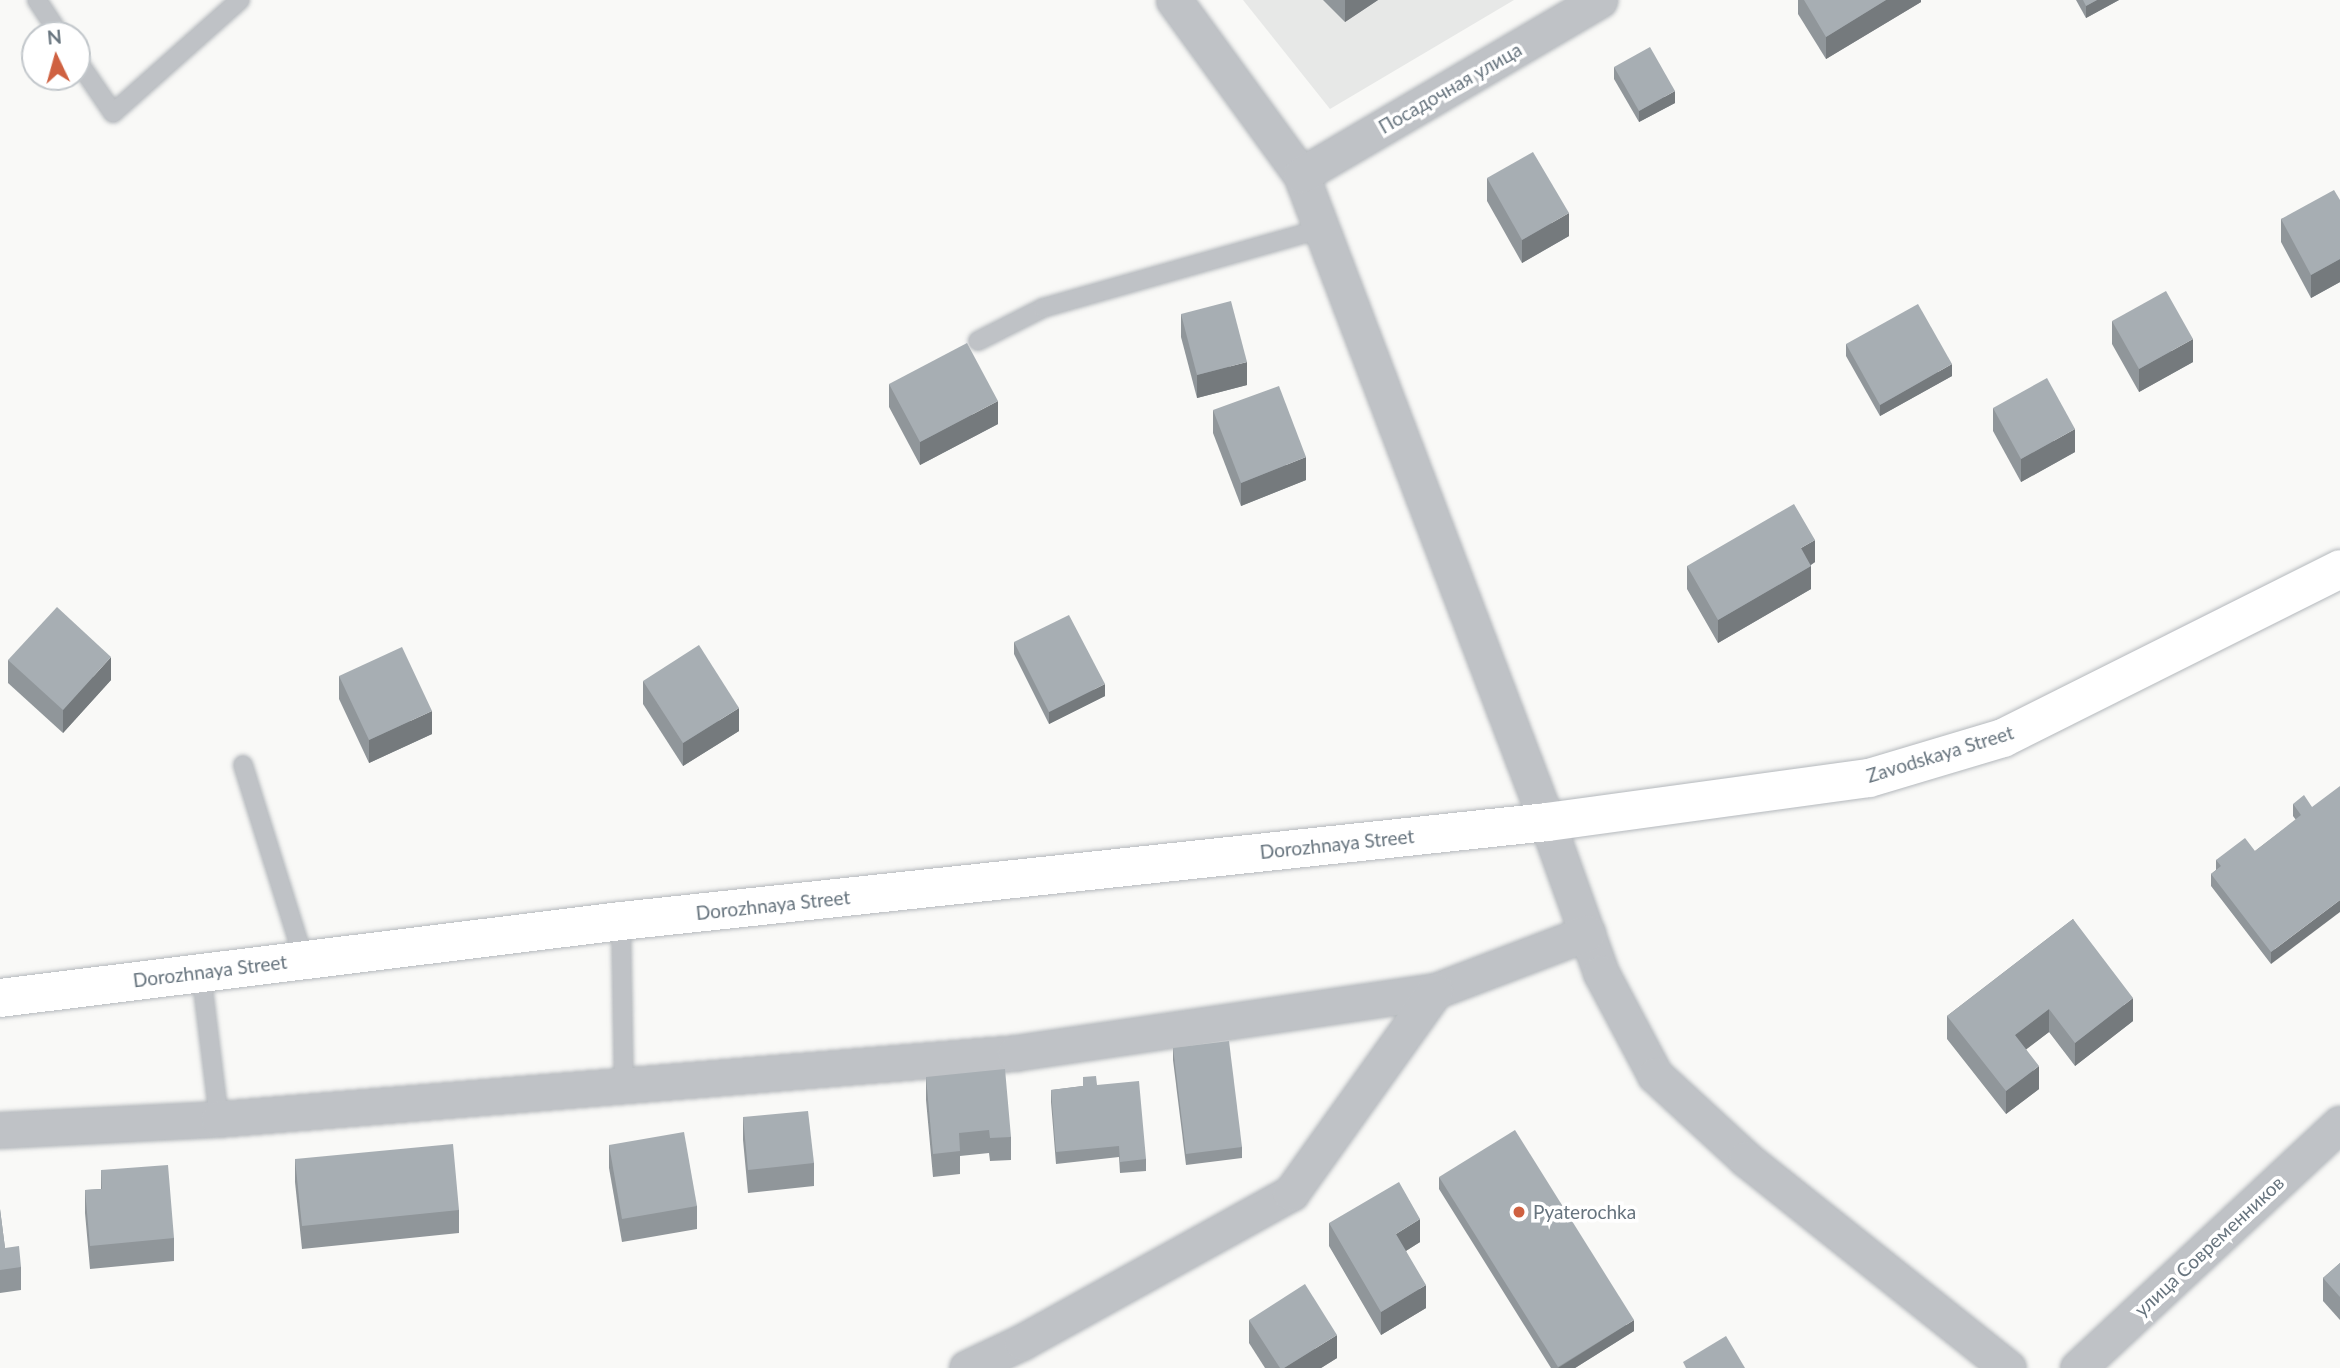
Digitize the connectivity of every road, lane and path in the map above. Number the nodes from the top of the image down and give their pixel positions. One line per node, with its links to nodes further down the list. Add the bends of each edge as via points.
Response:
1 (37, 0): 5 (lane)
2 (240, 0): 6 (lane, via 113,113)
3 (1174, 0): 7 (street)
4 (1600, 0): 7 (street, Посадочная улица)
5 (51, 21)
6 (91, 81)
7 (1301, 175): 8 (street)
8 (1321, 229): 9 (lane, via 1043,308); 12 (street)
9 (978, 341)
10 (2340, 569): 12 (street, Zavodskaya Street, via 2003,738 1869,778)
11 (243, 765): 15 (lane)
12 (1547, 822): 13 (street, Dorozhnaya Street); 14 (street)
13 (621, 921): 15 (street, Dorozhnaya Street); 19 (lane)
14 (1587, 933): 17 (street); 24 (street, via 1601,973 1655,1075 1746,1159)
15 (304, 960): 16 (street, Dorozhnaya Street)
16 (201, 972): 18 (street, Dorozhnaya Street); 20 (lane)
17 (1435, 991): 19 (street, via 1015,1053); 23 (street, via 1291,1193)
18 (0, 998)
19 (624, 1087): 20 (street)
20 (219, 1119): 22 (street)
21 (2340, 1124): 25 (street, улица Современников)
22 (0, 1130)
23 (967, 1368)
24 (2008, 1368)
25 (2078, 1368)

